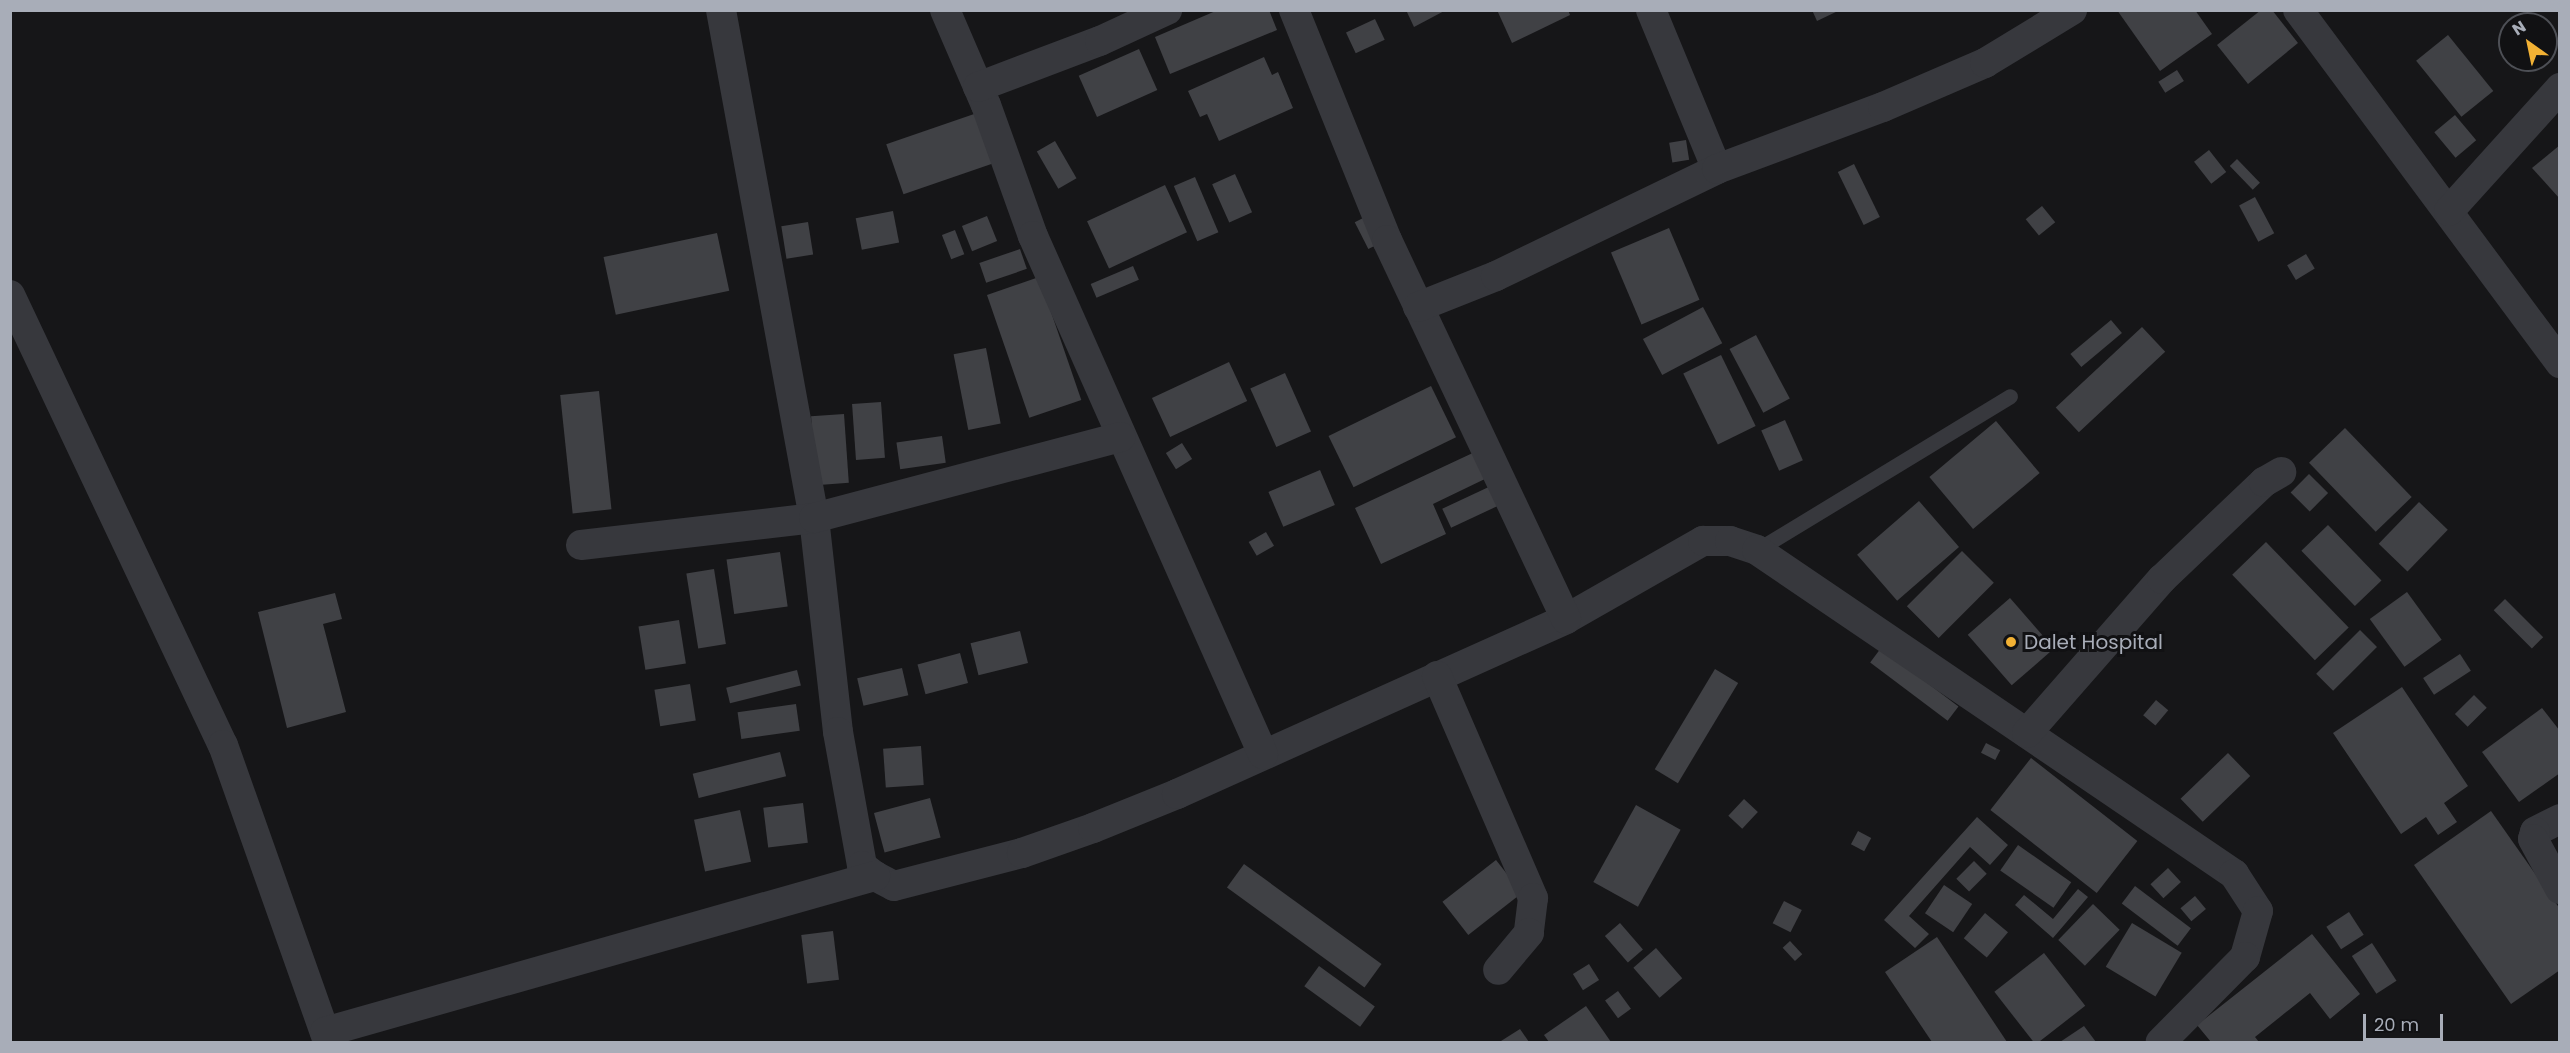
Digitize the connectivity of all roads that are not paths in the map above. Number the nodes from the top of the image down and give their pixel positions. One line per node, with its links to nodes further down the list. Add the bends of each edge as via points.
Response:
1 (721, 10): 18 (street)
2 (945, 10): 8 (street)
3 (1167, 10): 8 (street, via 1100,41)
4 (1294, 10): 13 (street)
5 (1651, 10): 10 (street)
6 (2073, 10): 10 (street, via 1985,63 1883,107)
7 (2298, 10): 11 (street)
8 (978, 87): 16 (street, via 1033,236)
9 (2559, 88): 11 (street)
10 (1717, 169): 13 (street, via 1496,276)
11 (2449, 211): 14 (street)
12 (10, 295): 29 (street, via 223,745)
13 (1418, 307): 21 (street)
14 (2559, 363)
15 (2010, 396): 20 (lane)
16 (1120, 437): 18 (street); 24 (street)
17 (2281, 472): 23 (street, via 2264,482 2162,579)
18 (814, 518): 19 (street); 26 (street, via 838,732 862,866)
19 (581, 545)
20 (1758, 550): 21 (street, via 1730,541 1703,541); 23 (street)
21 (1566, 619): 22 (street)
22 (1437, 676): 24 (street); 28 (street, via 1533,898 1529,933)
23 (2027, 733): 30 (street, via 2234,873 2258,911 2245,957)
24 (1263, 754): 26 (street, via 1177,794 1022,853 894,885)
25 (2559, 819): 27 (street, via 2535,832 2533,839)
26 (875, 876): 29 (street)
27 (2559, 889)
28 (1498, 970)
29 (326, 1037)
30 (2161, 1042)

